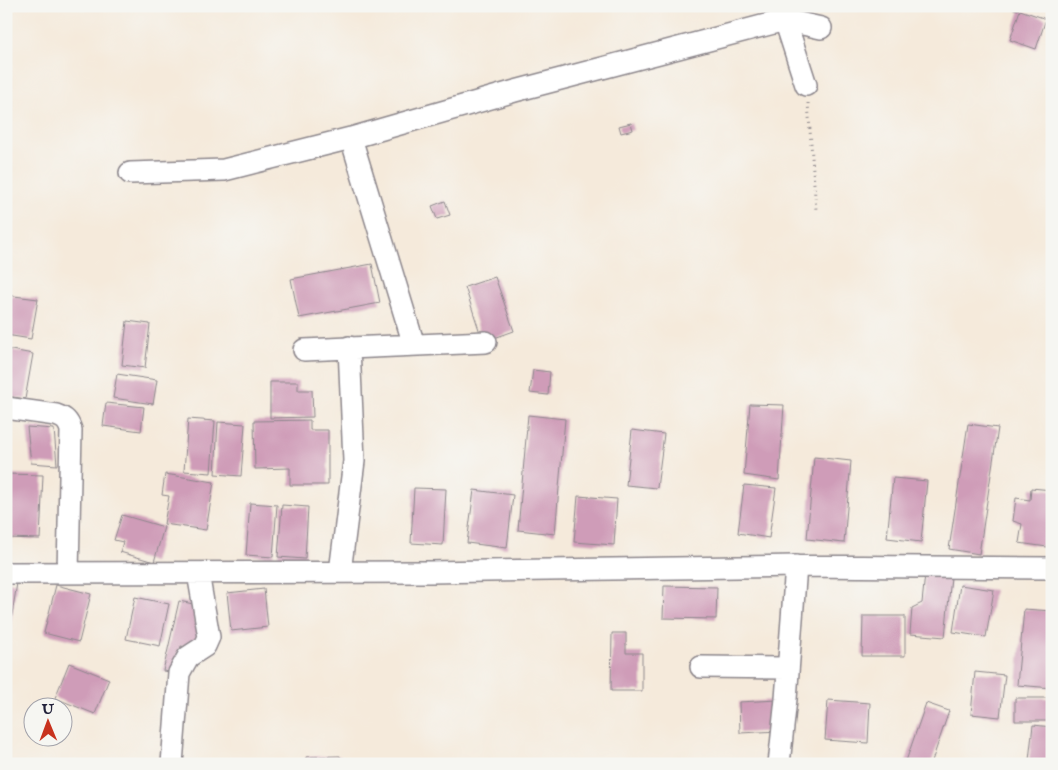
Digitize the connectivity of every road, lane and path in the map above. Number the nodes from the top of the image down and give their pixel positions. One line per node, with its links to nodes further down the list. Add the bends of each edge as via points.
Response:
1 (785, 20): 2 (street); 3 (street); 4 (street)
2 (821, 28)
3 (806, 85): 6 (path)
4 (351, 138): 5 (street, via 224,170); 8 (street)
5 (130, 172)
6 (816, 210)
7 (486, 342): 8 (street)
8 (414, 345): 9 (street)
9 (349, 347): 10 (street); 15 (street, via 354,461)
10 (304, 350)
11 (6, 408): 14 (street, via 56,414 68,421 71,430)
12 (796, 566): 13 (street); 15 (street); 19 (street)
13 (1052, 568)
14 (68, 572): 16 (street); 17 (street)
15 (340, 572): 17 (street)
16 (6, 573)
17 (198, 573): 20 (street, via 209,637 206,646 188,657 179,673)
18 (701, 667): 19 (street)
19 (788, 668): 21 (street)
20 (172, 764)
21 (779, 764)

